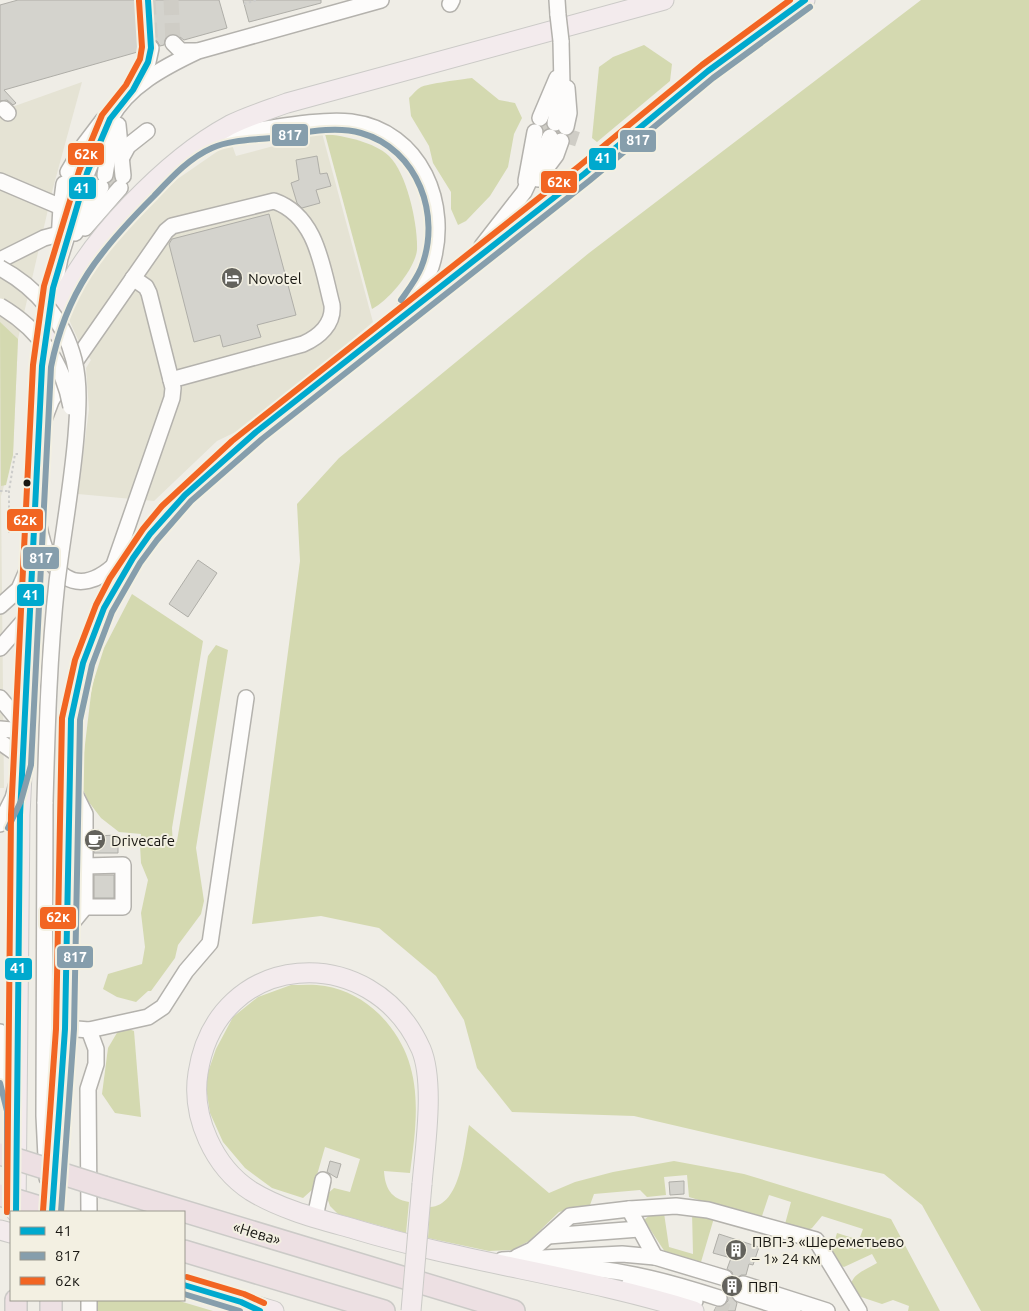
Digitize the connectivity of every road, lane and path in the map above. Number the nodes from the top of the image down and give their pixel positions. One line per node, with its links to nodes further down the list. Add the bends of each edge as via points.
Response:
1 (257, 0): 5 (path)
2 (381, 0): 9 (street)
3 (664, 0): 15 (main road, via 287,103 230,125)
4 (805, 0): 24 (main road, via 726,58)
5 (244, 4)
6 (558, 8): 14 (street, bridge, via 562,78)
7 (173, 43): 9 (street, via 181,51)
8 (151, 48): 10 (street, via 143,74)
9 (198, 51): 10 (street, via 170,64)
10 (133, 90): 11 (street)
11 (122, 101): 12 (street); 17 (street); 17 (street, via 89,138)
12 (114, 120): 16 (street); 17 (street); 17 (street)
13 (147, 131): 16 (street, via 128,146)
14 (555, 131): 19 (street); 19 (street, via 535,178)
15 (202, 143): 27 (street, via 231,134 337,122 370,127 400,143 426,174 435,200 437,230 436,250 424,282); 28 (main road, via 146,190 84,261 57,308)
16 (122, 156): 17 (street)
17 (94, 180): 20 (street); 21 (street); 21 (street, via 82,230)
18 (0, 181): 20 (street)
19 (524, 192): 24 (street, via 503,222)
20 (60, 207): 21 (street)
21 (63, 245): 22 (street, via 44,238); 28 (street)
22 (0, 260)
23 (0, 268): 31 (street, bridge, via 40,298 68,344 77,380)
24 (455, 274): 27 (main road)
25 (133, 278): 29 (street, via 149,293); 29 (street, via 172,226 274,201 308,226 315,239 333,314 326,328 315,338); 30 (street, via 72,365 51,401)
26 (0, 306): 31 (street, bridge, via 37,335 60,369 68,390)
27 (398, 318): 36 (main road, via 262,428)
28 (42, 366): 30 (main road)
29 (171, 380): 39 (street, via 172,398)
30 (39, 436): 35 (main road)
31 (74, 453): 63 (street, bridge, via 53,633 44,802 44,1116)
32 (18, 454): 34 (path, via 15,454)
33 (0, 491): 34 (path)
34 (9, 491): 37 (path)
35 (35, 505): 38 (main road); 39 (street, via 45,554 59,573 67,578 85,580 104,574)
36 (168, 513): 39 (street); 41 (main road, via 125,572)
37 (9, 532)
38 (32, 561): 40 (street, via 19,589); 42 (main road)
39 (114, 565): 41 (street)
40 (0, 606)
41 (104, 611): 50 (main road, via 85,652 74,696)
42 (30, 614): 43 (street); 47 (main road)
43 (0, 648)
44 (0, 698): 47 (street)
45 (246, 698): 66 (street, via 210,943 162,1007 148,1017 83,1030 96,1048 96,1064 88,1089)
46 (0, 729): 47 (street)
47 (24, 729): 49 (main road)
48 (0, 742): 49 (street, via 16,753)
49 (22, 765): 51 (street, via 13,798); 57 (main road)
50 (68, 781): 52 (street, via 84,814); 54 (main road)
51 (0, 824)
52 (85, 866): 53 (street); 53 (street, via 123,865 123,907)
53 (85, 908): 54 (street)
54 (67, 929): 64 (main road, via 65,1029)
55 (0, 1032): 56 (street)
56 (1, 1053): 57 (street)
57 (16, 1110): 62 (main road)
58 (0, 1154): 67 (highway, «Нева», bridge)
59 (323, 1180): 69 (street)
60 (0, 1195): 65 (highway, bridge)
61 (629, 1209): 70 (street); 71 (street, via 570,1216); 89 (street, via 676,1206 708,1210 816,1240)
62 (16, 1211)
63 (50, 1211)
64 (50, 1211)
65 (53, 1211)
66 (89, 1211)
67 (183, 1211)
68 (185, 1211): 83 (highway, «Нева», bridge)
69 (315, 1217): 74 (main road, via 403,1244); 82 (main road, bridge, via 250,1190 226,1169 200,1122 197,1075 203,1050 229,1007 246,991 273,978 306,972 332,974 360,983 399,1011 422,1051 427,1078 427,1116)
70 (639, 1229): 71 (street); 73 (street)
71 (548, 1236): 74 (street, via 532,1250)
72 (185, 1251): 81 (highway)
73 (655, 1257): 74 (street, via 622,1254); 74 (street, via 720,1293 646,1286)
74 (523, 1267): 75 (main road)
75 (576, 1280): 84 (street); 85 (main road)
76 (185, 1285): 78 (main road)
77 (740, 1294): 86 (street); 87 (street); 88 (street)
78 (241, 1302): 79 (main road); 80 (main road)
79 (260, 1311)
80 (274, 1311)
81 (384, 1311)
82 (412, 1311)
83 (514, 1311)
84 (665, 1311)
85 (694, 1311)
86 (762, 1311)
87 (793, 1311)
88 (827, 1311)
89 (859, 1311)

